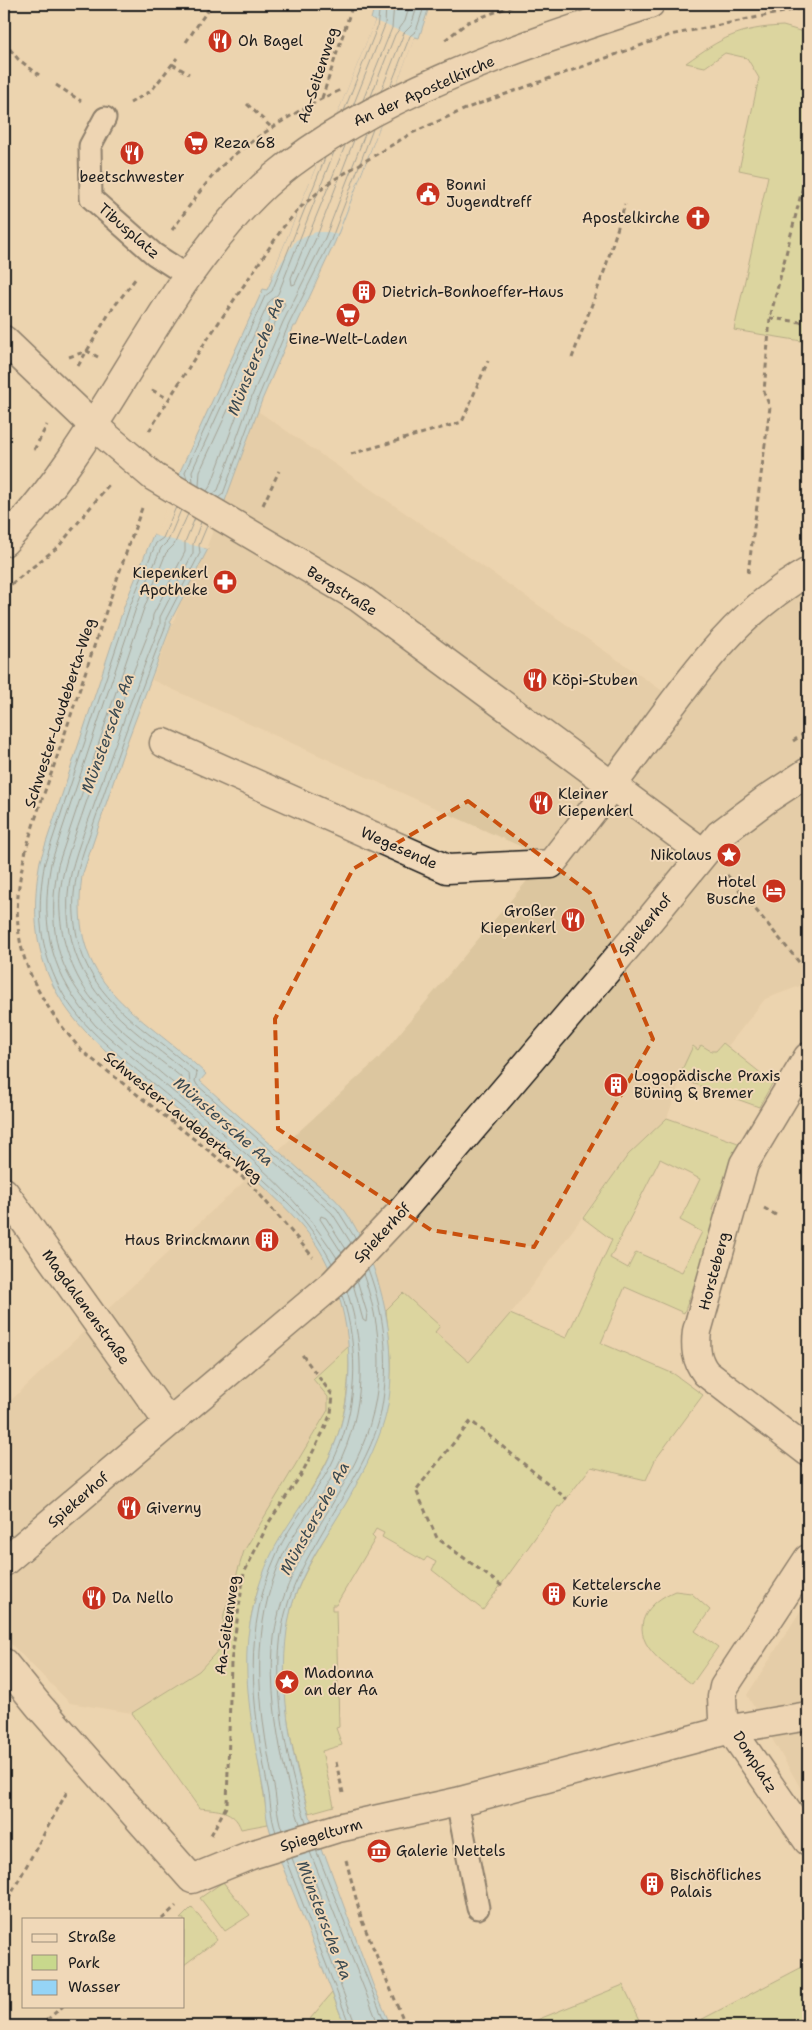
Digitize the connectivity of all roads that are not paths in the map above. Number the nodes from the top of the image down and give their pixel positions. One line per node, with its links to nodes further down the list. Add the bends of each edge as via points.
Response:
1 (650, 4): 3 (street, An der Apostelkirche, via 536,43 395,101 343,128 305,153 247,203)
2 (105, 118): 3 (lane, Tibusplatz, via 90,146 91,198 154,254)
3 (188, 276): 5 (street, An der Apostelkirche)
4 (4, 340): 5 (street, Bergstraße)
5 (94, 426): 6 (street, via 37,507); 10 (street, Bergstraße, via 163,483 359,598)
6 (4, 542)
7 (808, 572): 10 (street, Wegesende, via 782,586 703,662)
8 (164, 743): 10 (street, Wegesende, via 446,869 551,864)
9 (808, 772): 11 (street, Spiekerhof, via 731,824)
10 (612, 786): 11 (street, Bergstraße)
11 (703, 853): 14 (street, Spiekerhof, via 644,928 366,1250 334,1283)
12 (808, 1057): 15 (street, Horsteberg, via 744,1164 697,1331 696,1347 700,1366 706,1373)
13 (4, 1192): 14 (street, Magdalenenstraße)
14 (168, 1422): 17 (street, Spiekerhof)
15 (808, 1452)
16 (808, 1559): 20 (street, via 724,1687 722,1718)
17 (6, 1561)
18 (4, 1663): 21 (street, Spiegelturm, via 192,1879 251,1855 328,1831)
19 (808, 1716): 20 (street, Domplatz)
20 (730, 1729): 21 (street, Spiegelturm); 22 (street, Domplatz)
21 (456, 1802): 23 (lane)
22 (806, 1835)
23 (478, 1908)

